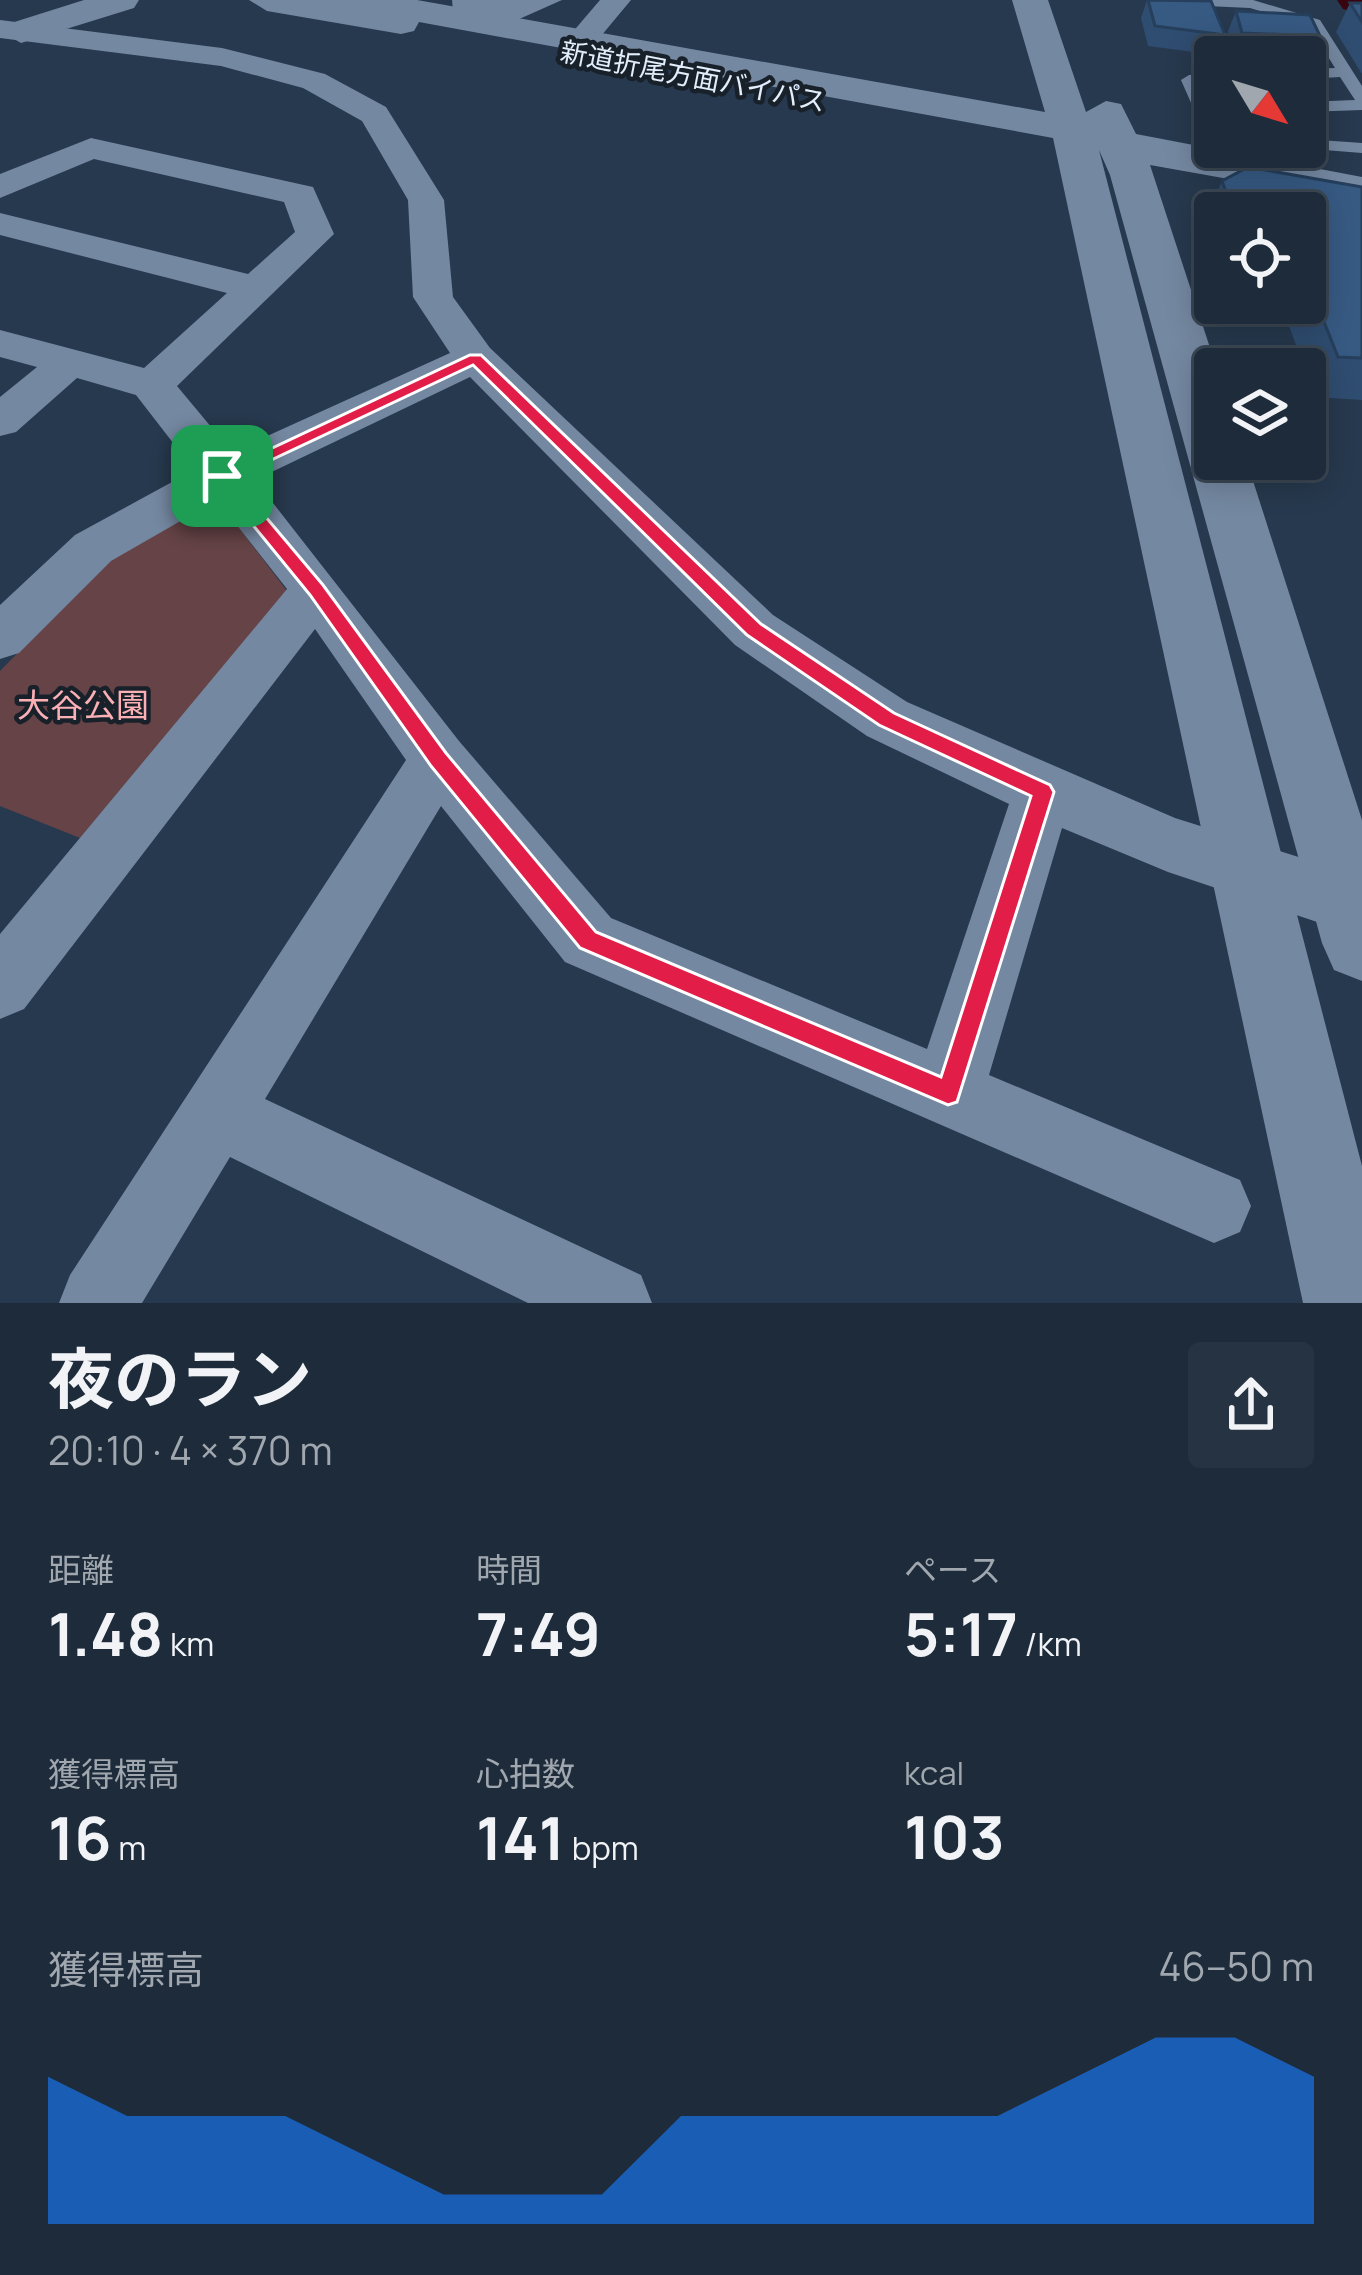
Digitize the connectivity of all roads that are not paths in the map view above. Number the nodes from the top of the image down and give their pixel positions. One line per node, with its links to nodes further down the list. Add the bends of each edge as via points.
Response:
1 (121, 0): 10 (street)
2 (267, 0): 16 (street, 新道折尾方面バイパス)
3 (356, 0): 11 (street)
4 (547, 0): 9 (street, via 517,11)
5 (616, 0): 11 (street)
6 (1030, 0): 16 (street)
7 (1073, 0): 16 (street)
8 (1163, 0): 12 (lane, via 1251,4 1316,23)
9 (461, 2)
10 (10, 30): 24 (street, via 222,57 314,81 374,113 426,200 433,297)
11 (580, 41): 16 (street)
12 (1346, 72): 13 (lane); 14 (lane)
13 (1326, 73)
14 (1362, 102): 15 (lane)
15 (1326, 105)
16 (1087, 140): 20 (street); 27 (street); 35 (street, via 1082,164)
17 (1326, 145): 18 (lane)
18 (1362, 148)
19 (0, 187): 22 (street, via 91,148 300,195 315,234)
20 (1362, 190)
21 (0, 224): 22 (street)
22 (255, 288): 26 (street)
23 (0, 343): 25 (street)
24 (475, 358): 29 (street); 34 (street, via 754,630 886,719)
25 (70, 362): 26 (street); 28 (street)
26 (152, 385): 29 (street)
27 (1194, 401)
28 (0, 421)
29 (222, 476): 31 (street); 32 (street, via 93,548)
30 (1224, 480): 36 (street)
31 (316, 590): 33 (street); 37 (street)
32 (0, 638)
33 (438, 759): 38 (street, via 588,940); 39 (street)
34 (1043, 792): 35 (street); 38 (street)
35 (1244, 869): 36 (street); 43 (street)
36 (1358, 918)
37 (0, 986)
38 (948, 1093): 40 (street)
39 (219, 1114): 41 (street); 42 (street)
40 (1214, 1206)
41 (98, 1303)
42 (613, 1303)
43 (1351, 1303)

